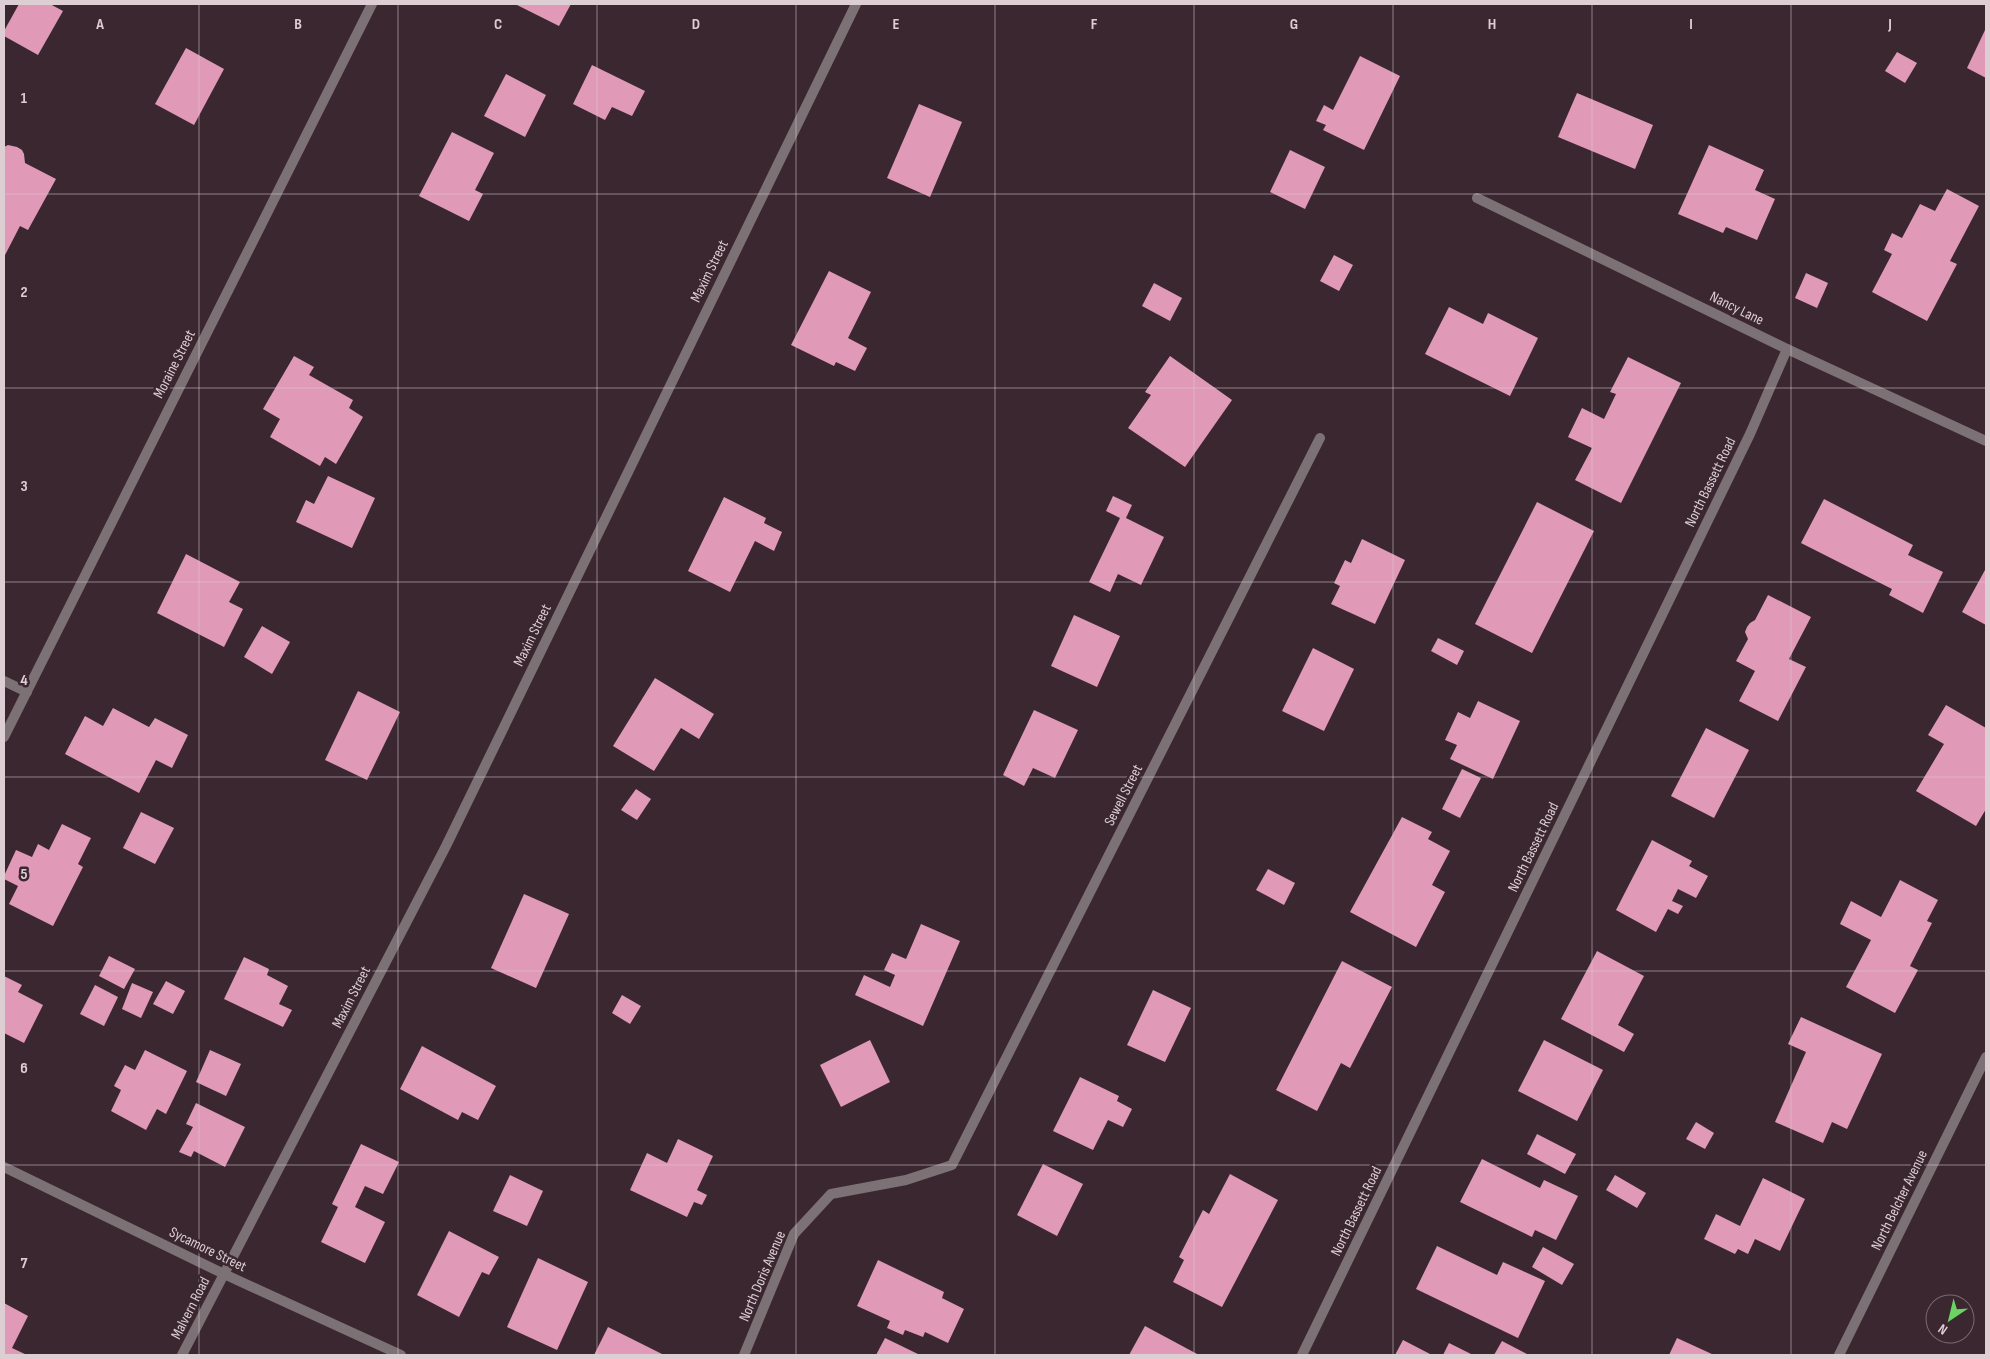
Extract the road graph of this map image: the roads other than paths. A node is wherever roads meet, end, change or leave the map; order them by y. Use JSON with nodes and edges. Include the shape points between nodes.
{"nodes":[{"id":1,"x":372,"y":4,"type":"edge"},
{"id":2,"x":856,"y":4,"type":"edge"},
{"id":3,"x":1477,"y":198,"type":"dead end"},
{"id":4,"x":1787,"y":350,"type":"junction"},
{"id":5,"x":1320,"y":438,"type":"dead end"},
{"id":6,"x":1986,"y":441,"type":"edge"},
{"id":7,"x":4,"y":681,"type":"edge"},
{"id":8,"x":27,"y":692,"type":"junction"},
{"id":9,"x":4,"y":737,"type":"edge"},
{"id":10,"x":1986,"y":1058,"type":"edge"},
{"id":11,"x":952,"y":1165,"type":"joint"},
{"id":12,"x":4,"y":1167,"type":"edge"},
{"id":13,"x":224,"y":1274,"type":"junction"},
{"id":14,"x":182,"y":1355,"type":"edge"},
{"id":15,"x":401,"y":1355,"type":"edge"},
{"id":16,"x":744,"y":1355,"type":"edge"},
{"id":17,"x":1302,"y":1355,"type":"edge"},
{"id":18,"x":1840,"y":1355,"type":"edge"}],
"edges":[{"from":1,"to":8,"type":"street","name":"Moraine Street"},
{"from":2,"to":13,"type":"street","name":"Maxim Street","via":[[446,846]]},
{"from":3,"to":4,"type":"street","name":"Nancy Lane"},
{"from":4,"to":6,"type":"street","name":"Nancy Lane"},
{"from":4,"to":17,"type":"street","name":"North Bassett Road","via":[[1750,434]]},
{"from":5,"to":11,"type":"street","name":"Sewell Street"},
{"from":7,"to":8,"type":"street"},
{"from":8,"to":9,"type":"street","name":"Moraine Street"},
{"from":10,"to":18,"type":"street","name":"North Belcher Avenue"},
{"from":11,"to":16,"type":"street","name":"North Doris Avenue","via":[[906,1180],[831,1194],[794,1234]]},
{"from":12,"to":13,"type":"street","name":"Sycamore Street"},
{"from":13,"to":14,"type":"street","name":"Malvern Road"},
{"from":13,"to":15,"type":"street","name":"Sycamore Street"}]}
